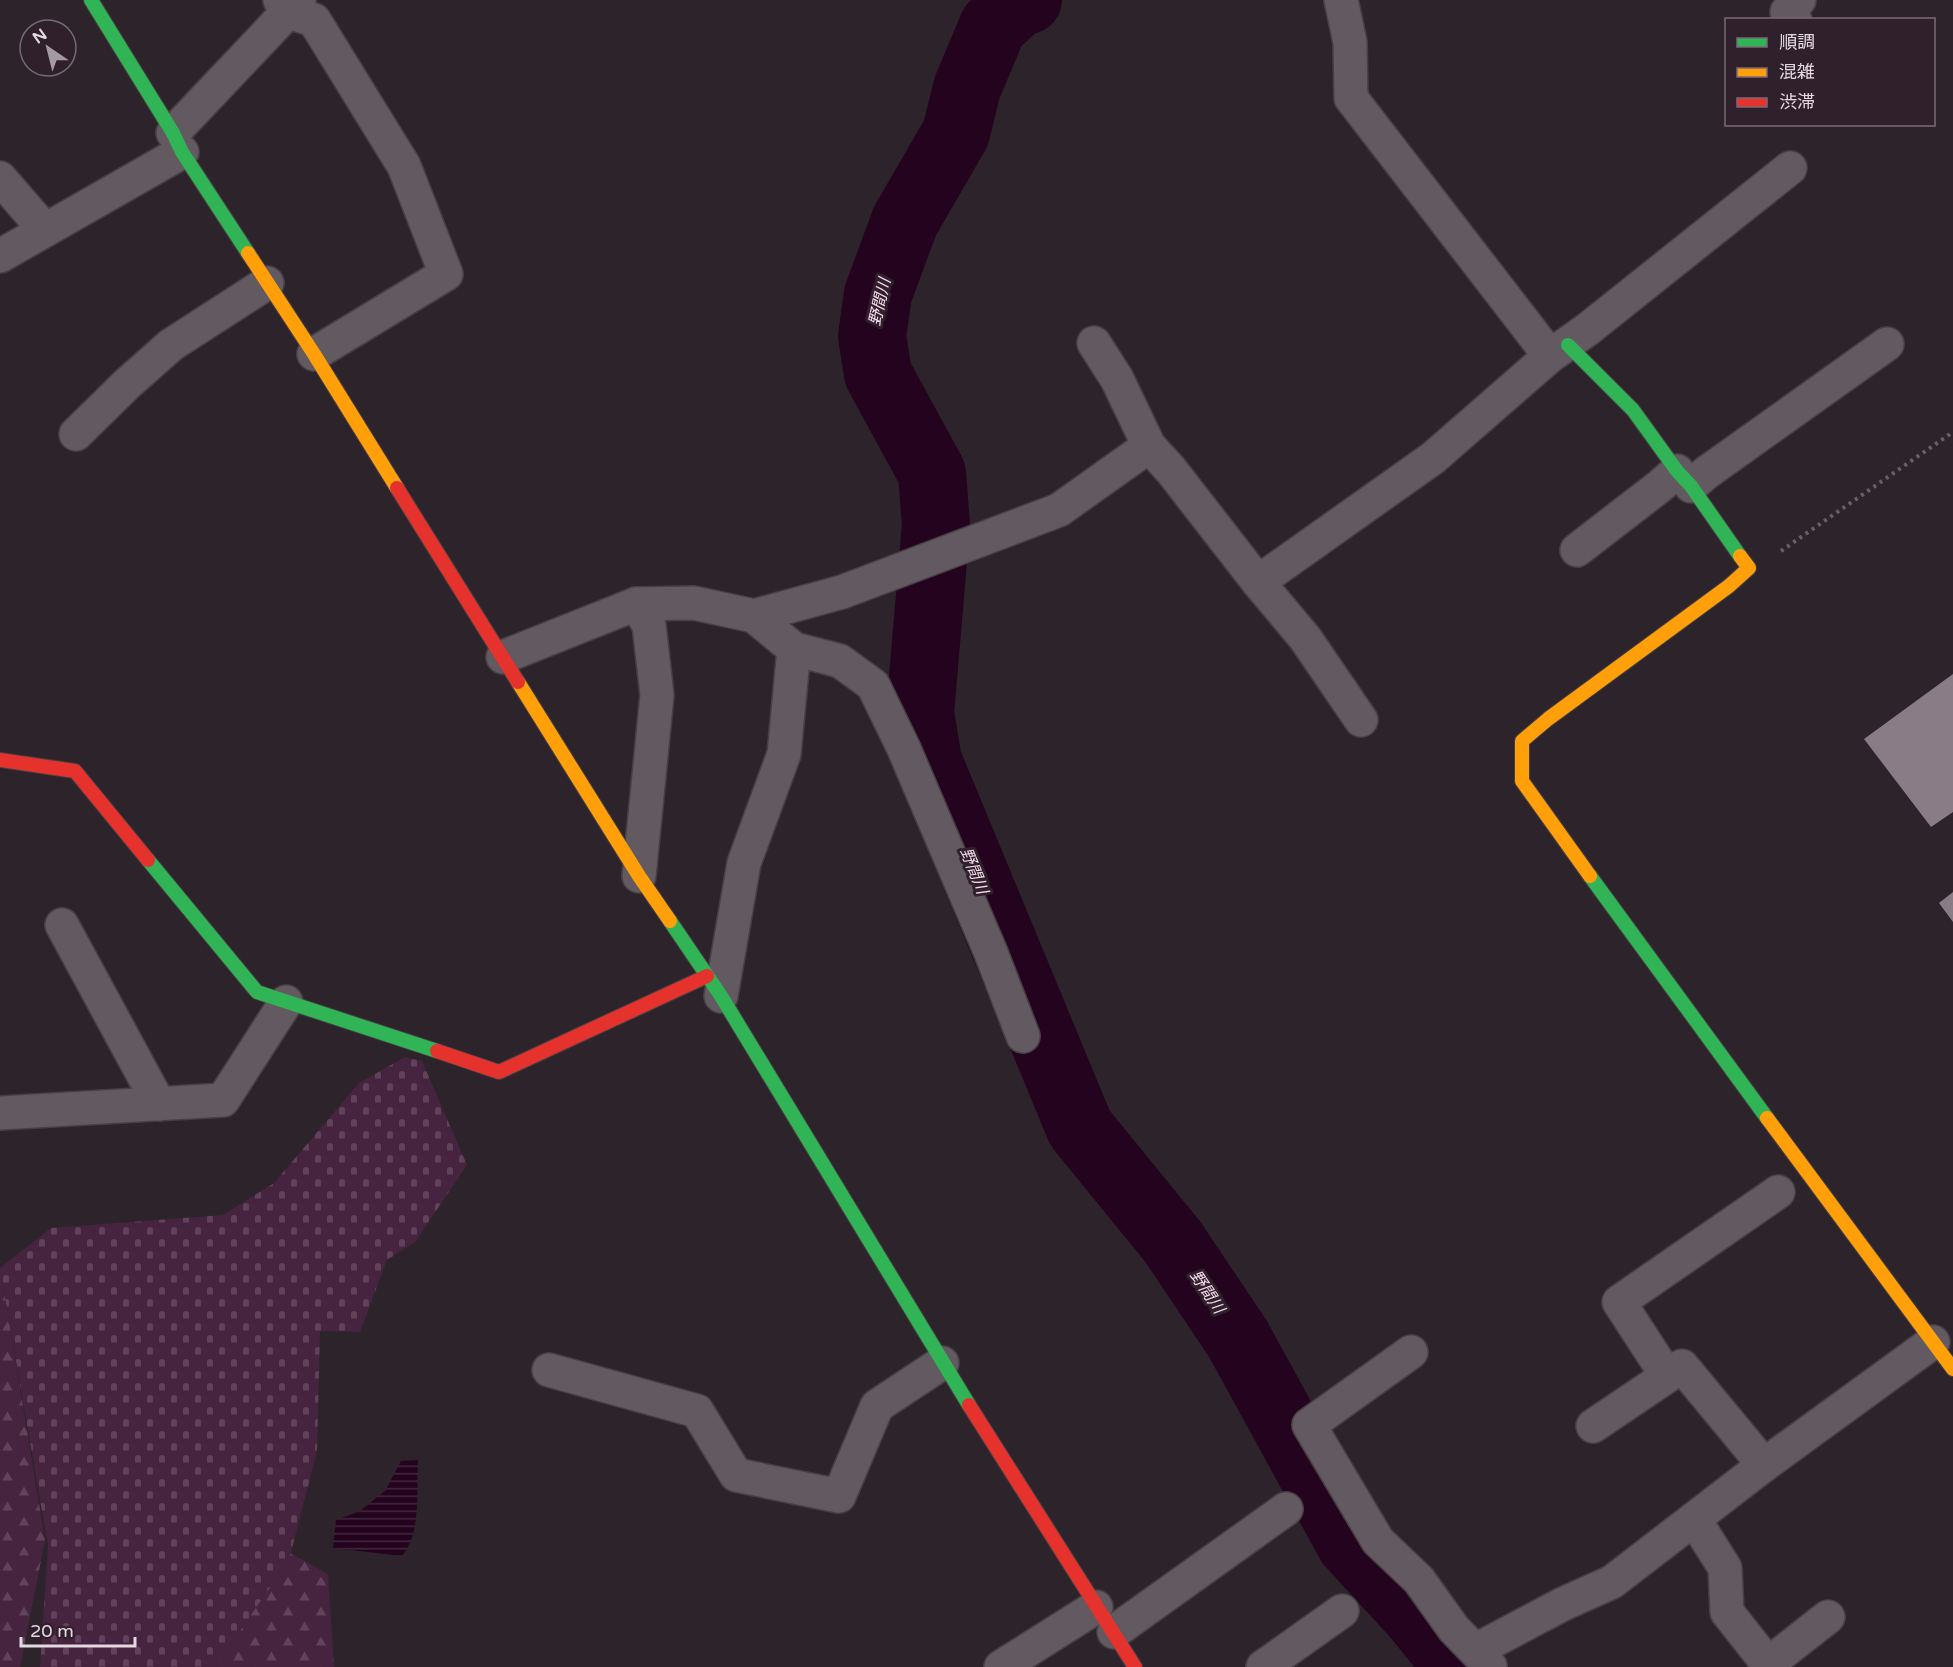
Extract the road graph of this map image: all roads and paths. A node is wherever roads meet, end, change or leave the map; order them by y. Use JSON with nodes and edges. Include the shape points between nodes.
{"nodes":[{"id":1,"x":91,"y":0,"type":"edge"},
{"id":2,"x":1341,"y":0,"type":"edge"},
{"id":3,"x":1800,"y":0,"type":"edge"},
{"id":4,"x":289,"y":4,"type":"edge"},
{"id":5,"x":1792,"y":18,"type":"edge"},
{"id":6,"x":177,"y":143,"type":"junction"},
{"id":7,"x":1790,"y":168,"type":"dead end"},
{"id":8,"x":0,"y":178,"type":"edge"},
{"id":9,"x":45,"y":230,"type":"junction"},
{"id":10,"x":0,"y":256,"type":"edge"},
{"id":11,"x":267,"y":283,"type":"junction"},
{"id":12,"x":1094,"y":343,"type":"dead end"},
{"id":13,"x":1887,"y":344,"type":"dead end"},
{"id":14,"x":1559,"y":350,"type":"junction"},
{"id":15,"x":314,"y":354,"type":"junction"},
{"id":16,"x":1953,"y":432,"type":"edge"},
{"id":17,"x":76,"y":434,"type":"dead end"},
{"id":18,"x":1149,"y":446,"type":"junction"},
{"id":19,"x":1684,"y":478,"type":"junction"},
{"id":20,"x":1577,"y":550,"type":"dead end"},
{"id":21,"x":1749,"y":568,"type":"junction"},
{"id":22,"x":1258,"y":582,"type":"junction"},
{"id":23,"x":636,"y":604,"type":"junction"},
{"id":24,"x":754,"y":616,"type":"junction"},
{"id":25,"x":794,"y":649,"type":"junction"},
{"id":26,"x":502,"y":657,"type":"junction"},
{"id":27,"x":1361,"y":720,"type":"dead end"},
{"id":28,"x":0,"y":760,"type":"edge"},
{"id":29,"x":639,"y":876,"type":"junction"},
{"id":30,"x":62,"y":925,"type":"dead end"},
{"id":31,"x":714,"y":986,"type":"junction"},
{"id":32,"x":286,"y":1002,"type":"junction"},
{"id":33,"x":1023,"y":1036,"type":"dead end"},
{"id":34,"x":159,"y":1104,"type":"junction"},
{"id":35,"x":0,"y":1113,"type":"edge"},
{"id":36,"x":1778,"y":1192,"type":"dead end"},
{"id":37,"x":1933,"y":1342,"type":"junction"},
{"id":38,"x":1411,"y":1352,"type":"dead end"},
{"id":39,"x":942,"y":1363,"type":"junction"},
{"id":40,"x":1953,"y":1369,"type":"edge"},
{"id":41,"x":549,"y":1370,"type":"dead end"},
{"id":42,"x":1667,"y":1376,"type":"junction"},
{"id":43,"x":1593,"y":1426,"type":"dead end"},
{"id":44,"x":1764,"y":1465,"type":"junction"},
{"id":45,"x":1286,"y":1509,"type":"dead end"},
{"id":46,"x":1694,"y":1519,"type":"junction"},
{"id":47,"x":1342,"y":1611,"type":"dead end"},
{"id":48,"x":1828,"y":1617,"type":"dead end"},
{"id":49,"x":1105,"y":1620,"type":"junction"},
{"id":50,"x":1483,"y":1659,"type":"edge"},
{"id":51,"x":1767,"y":1666,"type":"edge"},
{"id":52,"x":1001,"y":1667,"type":"edge"},
{"id":53,"x":1135,"y":1667,"type":"edge"},
{"id":54,"x":1263,"y":1667,"type":"edge"}],
"edges":[{"from":1,"to":6,"type":"street"},
{"from":2,"to":14,"type":"street","via":[[1350,42],[1351,98]]},
{"from":3,"to":5,"type":"street","via":[[1787,12]]},
{"from":4,"to":6,"type":"street"},
{"from":4,"to":15,"type":"street","via":[[314,20],[404,166],[446,274]]},
{"from":6,"to":9,"type":"street"},
{"from":6,"to":11,"type":"street"},
{"from":7,"to":14,"type":"street"},
{"from":8,"to":9,"type":"street"},
{"from":9,"to":10,"type":"street"},
{"from":11,"to":15,"type":"street"},
{"from":11,"to":17,"type":"street","via":[[171,345]]},
{"from":12,"to":18,"type":"street","via":[[1118,380]]},
{"from":13,"to":19,"type":"street","via":[[1706,473]]},
{"from":14,"to":19,"type":"street","via":[[1633,410]]},
{"from":14,"to":22,"type":"street","via":[[1433,458]]},
{"from":15,"to":26,"type":"street"},
{"from":16,"to":21,"type":"path","via":[[1761,565]]},
{"from":18,"to":22,"type":"street"},
{"from":18,"to":24,"type":"street","via":[[1059,510],[842,592]]},
{"from":19,"to":20,"type":"street","via":[[1660,486]]},
{"from":19,"to":21,"type":"street"},
{"from":21,"to":37,"type":"street","via":[[1522,741],[1522,781]]},
{"from":22,"to":27,"type":"street","via":[[1305,638]]},
{"from":23,"to":24,"type":"street","via":[[694,603]]},
{"from":23,"to":26,"type":"street"},
{"from":23,"to":29,"type":"street","via":[[649,625],[657,695]]},
{"from":24,"to":25,"type":"street"},
{"from":25,"to":31,"type":"street","via":[[784,754],[744,863]]},
{"from":25,"to":33,"type":"street","via":[[840,661],[873,685],[913,770]]},
{"from":26,"to":29,"type":"street"},
{"from":28,"to":32,"type":"street","via":[[75,771],[257,992]]},
{"from":29,"to":31,"type":"street"},
{"from":30,"to":34,"type":"street"},
{"from":31,"to":32,"type":"street","via":[[499,1072]]},
{"from":31,"to":39,"type":"street"},
{"from":32,"to":34,"type":"street","via":[[223,1100]]},
{"from":34,"to":35,"type":"street"},
{"from":36,"to":42,"type":"street","via":[[1619,1302]]},
{"from":37,"to":40,"type":"street"},
{"from":37,"to":44,"type":"street"},
{"from":38,"to":50,"type":"street","via":[[1309,1425],[1378,1541],[1419,1580],[1454,1629]]},
{"from":39,"to":41,"type":"street","via":[[877,1406],[839,1496],[736,1475],[697,1411]]},
{"from":39,"to":49,"type":"street"},
{"from":42,"to":43,"type":"street"},
{"from":42,"to":44,"type":"street","via":[[1682,1366]]},
{"from":44,"to":46,"type":"street"},
{"from":45,"to":49,"type":"street"},
{"from":46,"to":50,"type":"street","via":[[1612,1582],[1563,1604]]},
{"from":46,"to":51,"type":"street","via":[[1725,1568],[1726,1612]]},
{"from":47,"to":54,"type":"street"},
{"from":48,"to":51,"type":"street"},
{"from":49,"to":52,"type":"street"},
{"from":49,"to":53,"type":"street"}]}
